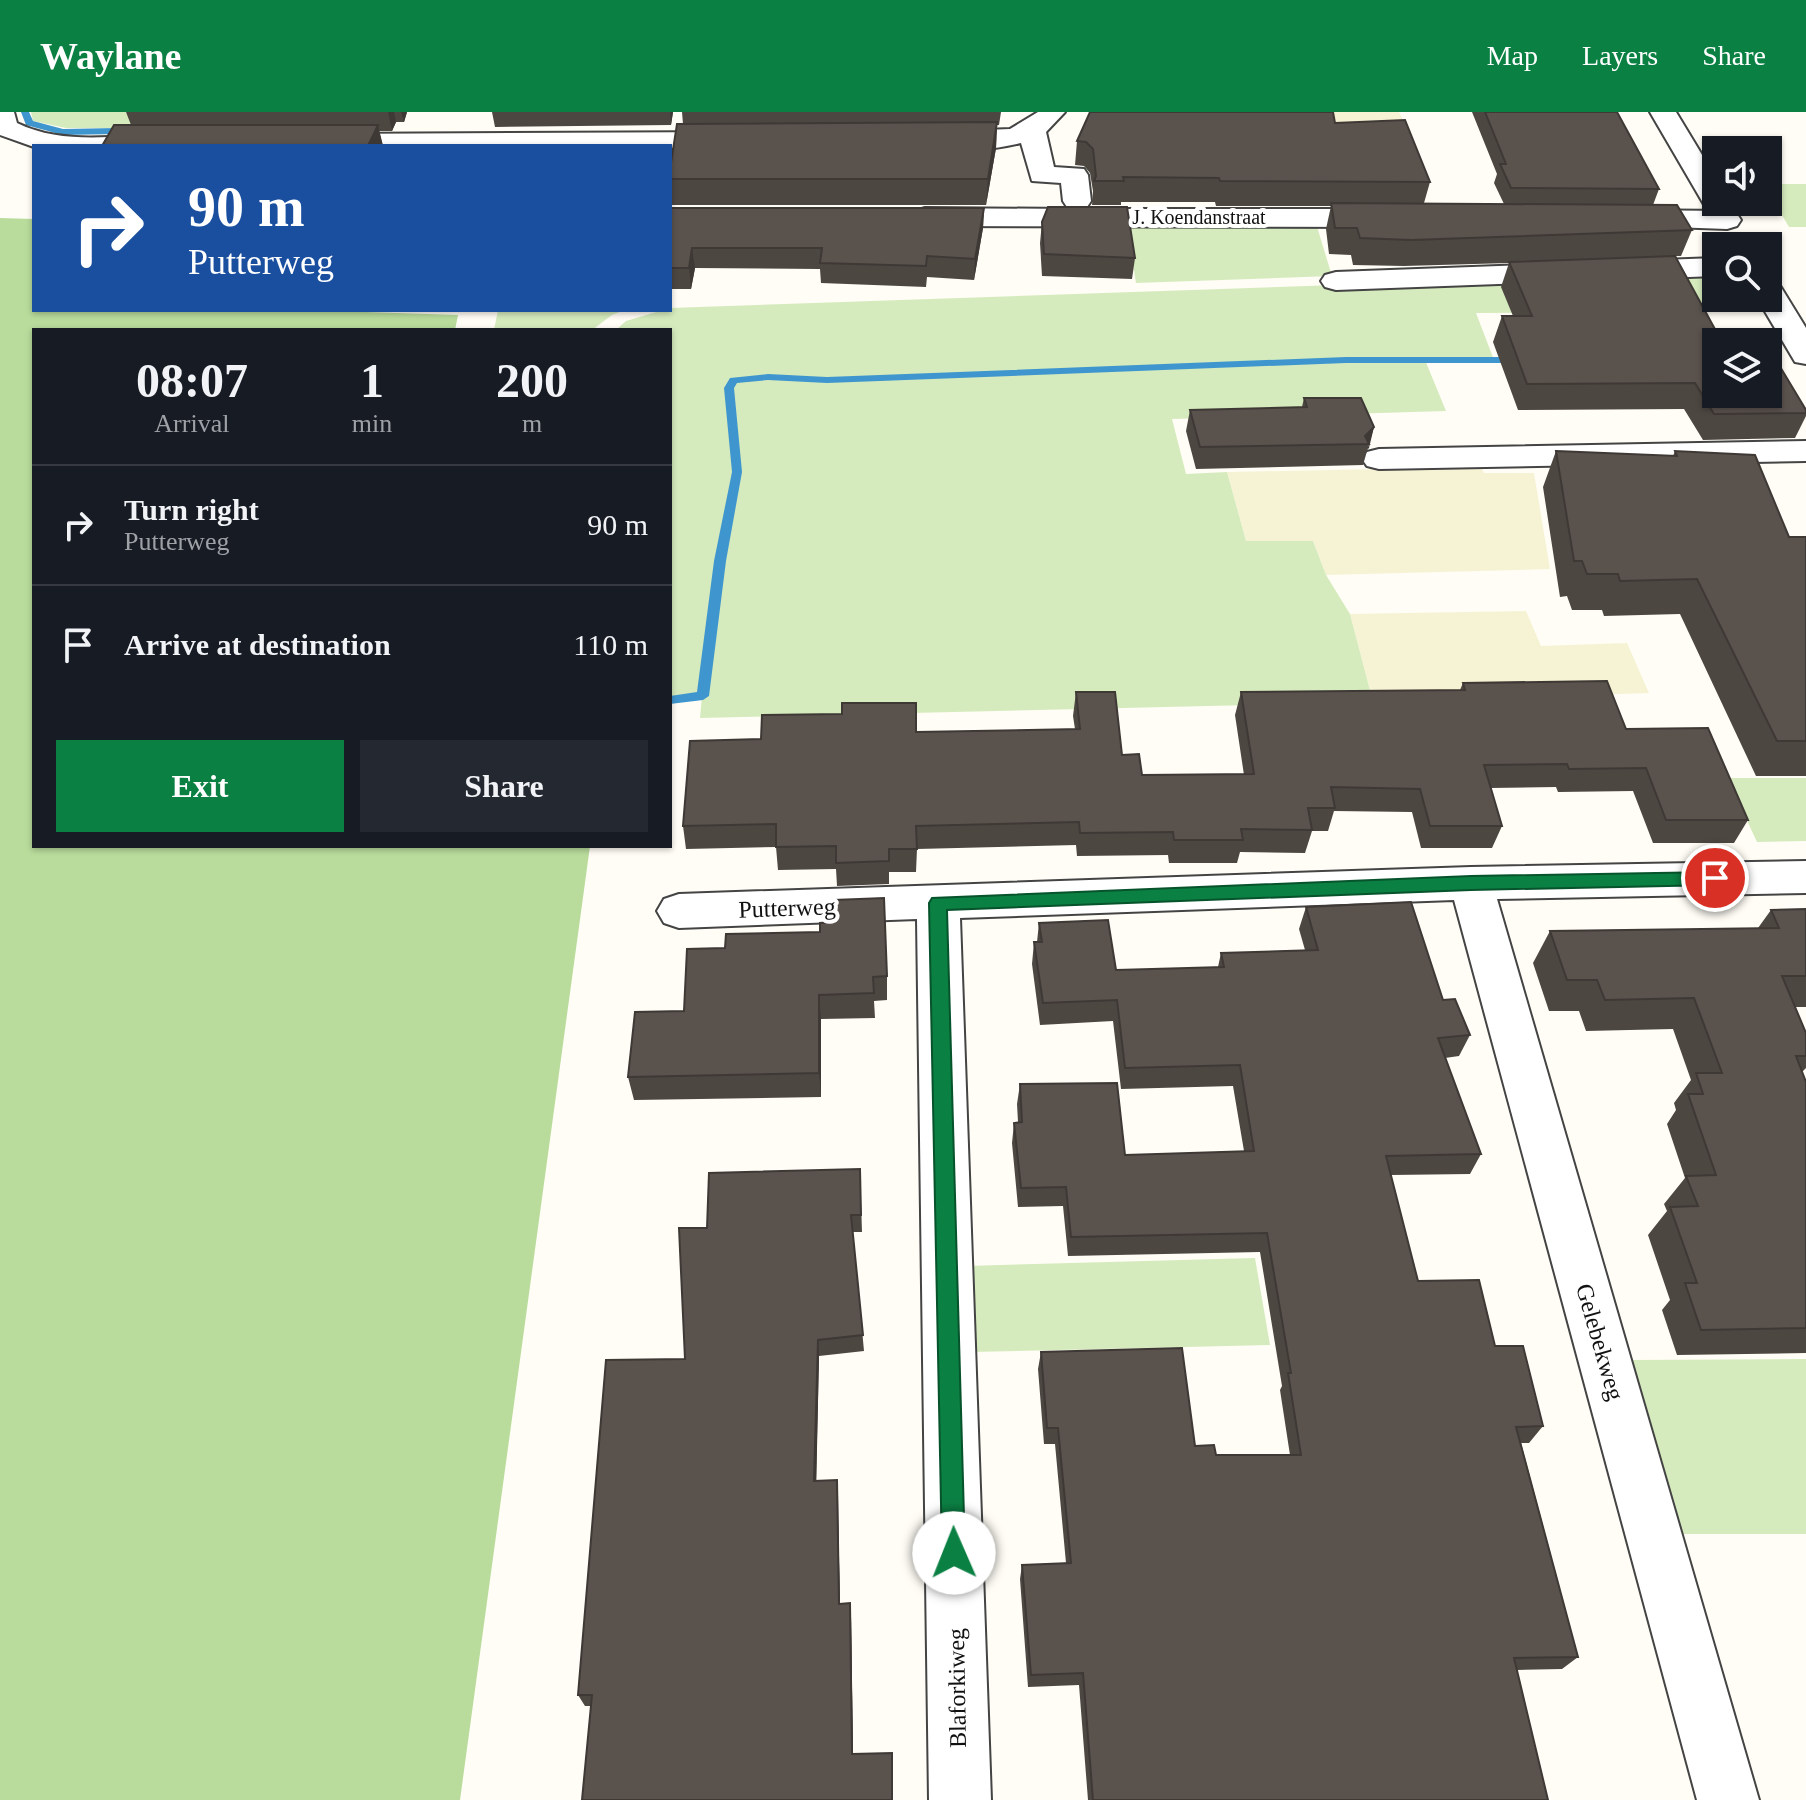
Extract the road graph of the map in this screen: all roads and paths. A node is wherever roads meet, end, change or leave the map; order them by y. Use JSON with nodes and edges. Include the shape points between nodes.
{"nodes":[{"id":1,"x":1,"y":112,"type":"edge"},
{"id":2,"x":1663,"y":112,"type":"edge"},
{"id":3,"x":1042,"y":121,"type":"edge"},
{"id":4,"x":765,"y":140,"type":"edge"},
{"id":5,"x":908,"y":140,"type":"edge"},
{"id":6,"x":195,"y":142,"type":"edge"},
{"id":7,"x":306,"y":142,"type":"edge"},
{"id":8,"x":1702,"y":178,"type":"edge"},
{"id":9,"x":1077,"y":201,"type":"dead end"},
{"id":10,"x":1702,"y":210,"type":"edge"},
{"id":11,"x":903,"y":217,"type":"edge"},
{"id":12,"x":1423,"y":218,"type":"edge"},
{"id":13,"x":1599,"y":219,"type":"edge"},
{"id":14,"x":1702,"y":268,"type":"edge"},
{"id":15,"x":1336,"y":281,"type":"dead end"},
{"id":16,"x":1781,"y":312,"type":"edge"},
{"id":17,"x":1806,"y":355,"type":"edge"},
{"id":18,"x":1806,"y":451,"type":"edge"},
{"id":19,"x":1379,"y":459,"type":"dead end"},
{"id":20,"x":1806,"y":877,"type":"edge"},
{"id":21,"x":1471,"y":883,"type":"junction"},
{"id":22,"x":938,"y":903,"type":"junction"},
{"id":23,"x":679,"y":911,"type":"dead end"},
{"id":24,"x":960,"y":1800,"type":"edge"},
{"id":25,"x":1728,"y":1800,"type":"edge"}],
"edges":[{"from":1,"to":6,"type":"street","via":[[4,127],[24,138]]},
{"from":2,"to":8,"type":"street"},
{"from":3,"to":5,"type":"street","via":[[997,138]]},
{"from":3,"to":9,"type":"street","via":[[1042,175],[1074,175]]},
{"from":4,"to":7,"type":"street"},
{"from":10,"to":13,"type":"street"},
{"from":11,"to":12,"type":"street","name":"J. Koendanstraat"},
{"from":14,"to":15,"type":"street"},
{"from":16,"to":17,"type":"street"},
{"from":18,"to":19,"type":"street"},
{"from":20,"to":21,"type":"street","name":"Putterweg"},
{"from":21,"to":22,"type":"street","name":"Putterweg"},
{"from":21,"to":25,"type":"street","name":"Gelebekweg"},
{"from":22,"to":23,"type":"street","name":"Putterweg"},
{"from":22,"to":24,"type":"street","name":"Blaforkiweg"}]}
